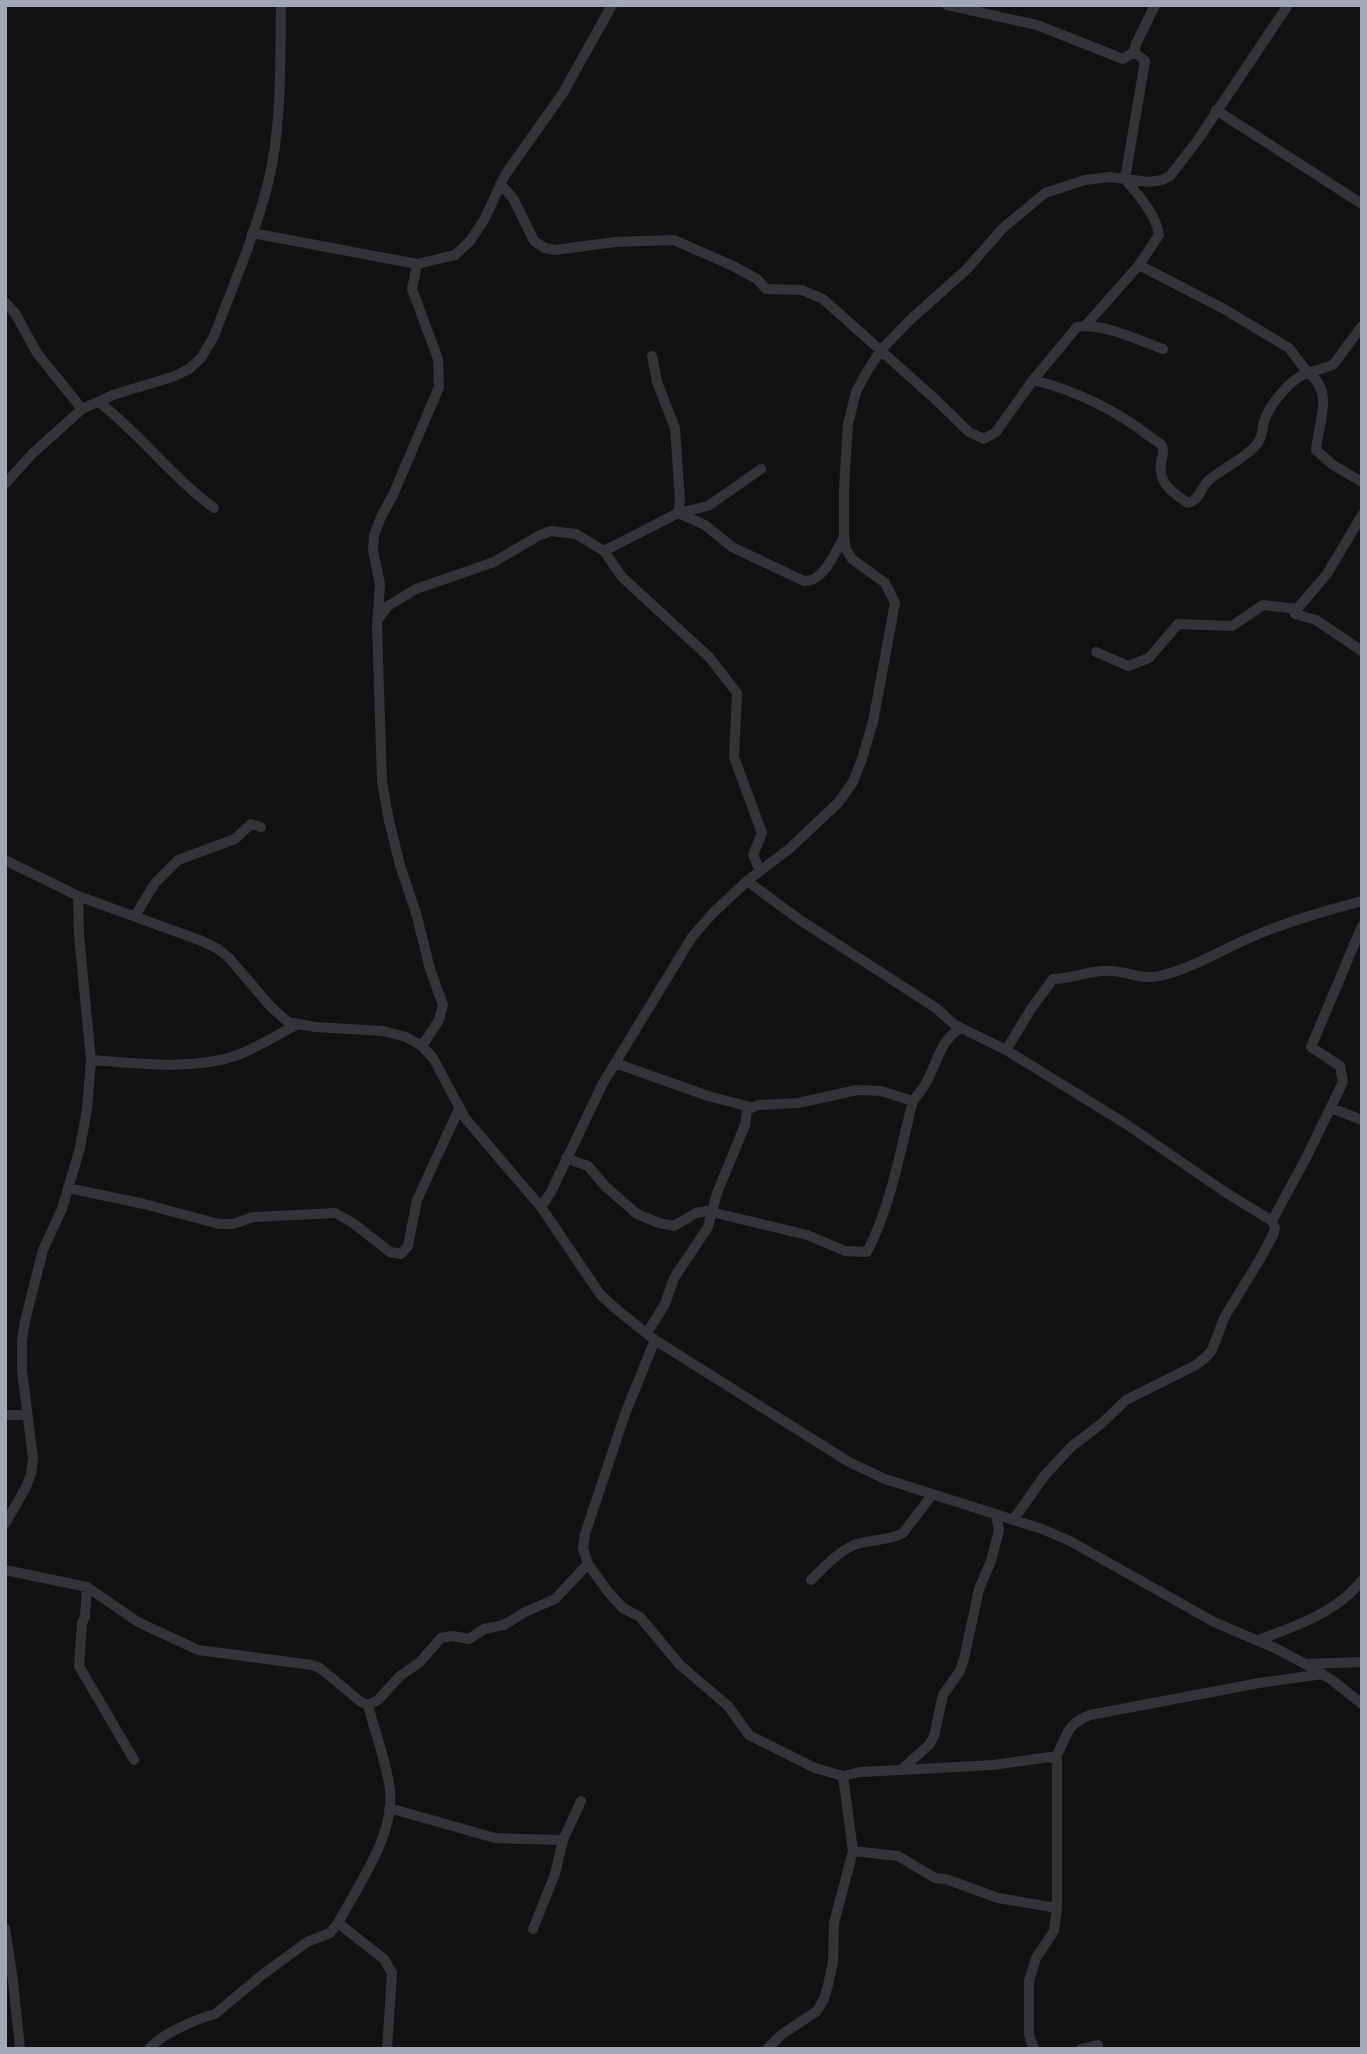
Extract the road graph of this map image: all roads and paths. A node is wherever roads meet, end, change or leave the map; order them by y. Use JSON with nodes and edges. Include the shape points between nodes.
{"nodes":[{"id":1,"x":281,"y":5,"type":"edge"},
{"id":2,"x":612,"y":5,"type":"edge"},
{"id":3,"x":947,"y":5,"type":"edge"},
{"id":4,"x":1288,"y":5,"type":"edge"},
{"id":5,"x":1153,"y":6,"type":"edge"},
{"id":6,"x":1134,"y":52,"type":"junction"},
{"id":7,"x":1216,"y":110,"type":"junction"},
{"id":8,"x":1125,"y":179,"type":"junction"},
{"id":9,"x":500,"y":184,"type":"junction"},
{"id":10,"x":1362,"y":204,"type":"edge"},
{"id":11,"x":251,"y":233,"type":"junction"},
{"id":12,"x":417,"y":264,"type":"junction"},
{"id":13,"x":1139,"y":265,"type":"junction"},
{"id":14,"x":5,"y":302,"type":"edge"},
{"id":15,"x":1086,"y":325,"type":"junction"},
{"id":16,"x":1362,"y":326,"type":"edge"},
{"id":17,"x":1163,"y":349,"type":"dead end"},
{"id":18,"x":881,"y":350,"type":"junction"},
{"id":19,"x":652,"y":356,"type":"dead end"},
{"id":20,"x":1308,"y":373,"type":"junction"},
{"id":21,"x":1033,"y":380,"type":"junction"},
{"id":22,"x":99,"y":402,"type":"junction"},
{"id":23,"x":82,"y":410,"type":"junction"},
{"id":24,"x":761,"y":469,"type":"dead end"},
{"id":25,"x":1362,"y":482,"type":"edge"},
{"id":26,"x":5,"y":484,"type":"edge"},
{"id":27,"x":214,"y":508,"type":"dead end"},
{"id":28,"x":678,"y":513,"type":"junction"},
{"id":29,"x":1362,"y":515,"type":"edge"},
{"id":30,"x":844,"y":537,"type":"junction"},
{"id":31,"x":604,"y":551,"type":"junction"},
{"id":32,"x":1297,"y":609,"type":"junction"},
{"id":33,"x":377,"y":625,"type":"junction"},
{"id":34,"x":1362,"y":651,"type":"edge"},
{"id":35,"x":1096,"y":652,"type":"dead end"},
{"id":36,"x":261,"y":827,"type":"dead end"},
{"id":37,"x":5,"y":860,"type":"edge"},
{"id":38,"x":760,"y":871,"type":"junction"},
{"id":39,"x":747,"y":881,"type":"junction"},
{"id":40,"x":78,"y":895,"type":"junction"},
{"id":41,"x":1362,"y":901,"type":"edge"},
{"id":42,"x":135,"y":916,"type":"junction"},
{"id":43,"x":1362,"y":926,"type":"edge"},
{"id":44,"x":296,"y":1025,"type":"junction"},
{"id":45,"x":961,"y":1028,"type":"junction"},
{"id":46,"x":422,"y":1046,"type":"junction"},
{"id":47,"x":1006,"y":1050,"type":"junction"},
{"id":48,"x":91,"y":1060,"type":"junction"},
{"id":49,"x":615,"y":1063,"type":"junction"},
{"id":50,"x":913,"y":1101,"type":"junction"},
{"id":51,"x":750,"y":1107,"type":"junction"},
{"id":52,"x":1331,"y":1108,"type":"junction"},
{"id":53,"x":459,"y":1109,"type":"junction"},
{"id":54,"x":1362,"y":1120,"type":"edge"},
{"id":55,"x":566,"y":1158,"type":"junction"},
{"id":56,"x":68,"y":1188,"type":"junction"},
{"id":57,"x":541,"y":1207,"type":"junction"},
{"id":58,"x":712,"y":1214,"type":"junction"},
{"id":59,"x":1272,"y":1221,"type":"junction"},
{"id":60,"x":651,"y":1336,"type":"junction"},
{"id":61,"x":5,"y":1415,"type":"edge"},
{"id":62,"x":26,"y":1415,"type":"junction"},
{"id":63,"x":932,"y":1495,"type":"junction"},
{"id":64,"x":996,"y":1515,"type":"junction"},
{"id":65,"x":1013,"y":1520,"type":"junction"},
{"id":66,"x":5,"y":1524,"type":"edge"},
{"id":67,"x":588,"y":1564,"type":"junction"},
{"id":68,"x":5,"y":1570,"type":"edge"},
{"id":69,"x":811,"y":1580,"type":"dead end"},
{"id":70,"x":1362,"y":1580,"type":"edge"},
{"id":71,"x":88,"y":1587,"type":"junction"},
{"id":72,"x":1258,"y":1640,"type":"junction"},
{"id":73,"x":1362,"y":1662,"type":"edge"},
{"id":74,"x":1305,"y":1664,"type":"junction"},
{"id":75,"x":1322,"y":1674,"type":"junction"},
{"id":76,"x":1362,"y":1704,"type":"edge"},
{"id":77,"x":369,"y":1705,"type":"junction"},
{"id":78,"x":1055,"y":1758,"type":"junction"},
{"id":79,"x":134,"y":1760,"type":"dead end"},
{"id":80,"x":901,"y":1770,"type":"junction"},
{"id":81,"x":843,"y":1776,"type":"junction"},
{"id":82,"x":581,"y":1801,"type":"dead end"},
{"id":83,"x":389,"y":1808,"type":"junction"},
{"id":84,"x":563,"y":1840,"type":"junction"},
{"id":85,"x":853,"y":1852,"type":"junction"},
{"id":86,"x":1057,"y":1908,"type":"junction"},
{"id":87,"x":338,"y":1923,"type":"junction"},
{"id":88,"x":5,"y":1928,"type":"edge"},
{"id":89,"x":533,"y":1929,"type":"dead end"},
{"id":90,"x":1098,"y":2045,"type":"dead end"},
{"id":91,"x":20,"y":2049,"type":"edge"},
{"id":92,"x":149,"y":2049,"type":"edge"},
{"id":93,"x":387,"y":2049,"type":"edge"},
{"id":94,"x":767,"y":2049,"type":"edge"},
{"id":95,"x":1034,"y":2049,"type":"edge"},
{"id":96,"x":1081,"y":2049,"type":"edge"}],
"edges":[{"from":1,"to":11,"type":"street","via":[[274,155]]},
{"from":2,"to":9,"type":"street","via":[[563,93]]},
{"from":3,"to":6,"type":"street","via":[[1037,25],[1120,59]]},
{"from":4,"to":7,"type":"street"},
{"from":5,"to":6,"type":"street"},
{"from":6,"to":8,"type":"street","via":[[1145,61]]},
{"from":7,"to":8,"type":"street","via":[[1170,176],[1149,182]]},
{"from":7,"to":10,"type":"street"},
{"from":8,"to":13,"type":"street","via":[[1158,227],[1159,235]]},
{"from":8,"to":18,"type":"street","via":[[1085,180],[1045,193],[1003,228],[966,270]]},
{"from":9,"to":12,"type":"street","via":[[470,241],[455,255]]},
{"from":9,"to":18,"type":"street","via":[[513,198],[538,245],[555,250],[615,242],[681,242],[757,279],[765,289],[812,293]]},
{"from":11,"to":12,"type":"street"},
{"from":11,"to":22,"type":"street","via":[[214,336],[201,358],[176,376]]},
{"from":12,"to":33,"type":"street","via":[[412,289],[438,359],[439,387],[374,535],[381,595]]},
{"from":13,"to":15,"type":"street"},
{"from":13,"to":20,"type":"street","via":[[1289,348]]},
{"from":14,"to":23,"type":"street","via":[[37,353]]},
{"from":15,"to":17,"type":"street"},
{"from":15,"to":21,"type":"street","via":[[1077,327]]},
{"from":16,"to":20,"type":"street","via":[[1333,365]]},
{"from":18,"to":21,"type":"street","via":[[969,432],[984,439],[996,432]]},
{"from":18,"to":30,"type":"street","via":[[856,392],[848,424]]},
{"from":19,"to":28,"type":"street","via":[[675,428]]},
{"from":20,"to":21,"type":"street","via":[[1299,375],[1274,405],[1256,446],[1209,480],[1194,502],[1188,503],[1162,481],[1164,452],[1160,444],[1105,408],[1056,385]]},
{"from":20,"to":25,"type":"street","via":[[1317,378],[1324,392],[1316,450]]},
{"from":22,"to":23,"type":"street"},
{"from":22,"to":27,"type":"street"},
{"from":23,"to":26,"type":"street"},
{"from":24,"to":28,"type":"street","via":[[708,506]]},
{"from":28,"to":30,"type":"street","via":[[705,525],[732,547],[804,581],[824,571]]},
{"from":28,"to":31,"type":"street"},
{"from":29,"to":32,"type":"street","via":[[1327,574]]},
{"from":30,"to":38,"type":"street","via":[[852,559],[885,583],[895,603],[873,722],[863,759],[838,803]]},
{"from":31,"to":33,"type":"street","via":[[576,534],[551,531],[494,562],[416,589],[384,610]]},
{"from":31,"to":38,"type":"street","via":[[622,577],[709,656],[737,693],[734,757],[762,833],[753,856]]},
{"from":32,"to":34,"type":"street","via":[[1297,616],[1315,620]]},
{"from":32,"to":35,"type":"street","via":[[1262,605],[1232,626],[1178,624],[1149,658],[1128,666]]},
{"from":33,"to":46,"type":"street","via":[[382,782],[389,821],[443,1005]]},
{"from":36,"to":42,"type":"street","via":[[251,824],[235,839],[178,860]]},
{"from":37,"to":40,"type":"street"},
{"from":38,"to":39,"type":"street"},
{"from":39,"to":45,"type":"street"},
{"from":39,"to":49,"type":"street","via":[[692,937]]},
{"from":40,"to":42,"type":"street"},
{"from":40,"to":48,"type":"street"},
{"from":41,"to":47,"type":"street","via":[[1304,917],[1167,974],[1144,978],[1097,971],[1053,979]]},
{"from":42,"to":44,"type":"street","via":[[218,949],[280,1016]]},
{"from":43,"to":52,"type":"street","via":[[1311,1047],[1333,1060],[1342,1072],[1343,1082]]},
{"from":44,"to":46,"type":"street","via":[[383,1031]]},
{"from":44,"to":48,"type":"street","via":[[237,1055],[206,1062]]},
{"from":45,"to":47,"type":"street"},
{"from":45,"to":50,"type":"street","via":[[944,1042]]},
{"from":46,"to":53,"type":"street"},
{"from":47,"to":59,"type":"street"},
{"from":48,"to":56,"type":"street","via":[[80,1148]]},
{"from":49,"to":51,"type":"street"},
{"from":49,"to":55,"type":"street"},
{"from":50,"to":51,"type":"street","via":[[881,1091],[857,1090],[798,1103]]},
{"from":50,"to":58,"type":"street","via":[[892,1185],[867,1252],[845,1251],[807,1235]]},
{"from":51,"to":58,"type":"street"},
{"from":52,"to":54,"type":"street"},
{"from":52,"to":59,"type":"street"},
{"from":53,"to":56,"type":"street","via":[[417,1200],[408,1245],[401,1255],[335,1213],[253,1217],[219,1224]]},
{"from":53,"to":57,"type":"street"},
{"from":55,"to":57,"type":"street"},
{"from":55,"to":58,"type":"street","via":[[588,1166],[637,1214],[659,1223],[674,1226],[696,1213]]},
{"from":56,"to":62,"type":"street","via":[[43,1250],[25,1321],[21,1361]]},
{"from":57,"to":60,"type":"street","via":[[600,1294]]},
{"from":58,"to":60,"type":"street","via":[[674,1278]]},
{"from":59,"to":65,"type":"street","via":[[1273,1234],[1206,1357],[1126,1400],[1071,1447]]},
{"from":60,"to":63,"type":"street","via":[[849,1462]]},
{"from":60,"to":67,"type":"street","via":[[585,1534]]},
{"from":61,"to":62,"type":"street"},
{"from":62,"to":66,"type":"street","via":[[31,1474]]},
{"from":63,"to":64,"type":"street"},
{"from":63,"to":69,"type":"street","via":[[903,1533],[852,1546]]},
{"from":64,"to":65,"type":"street"},
{"from":64,"to":80,"type":"street","via":[[999,1530],[979,1589],[960,1671],[943,1695],[929,1745]]},
{"from":65,"to":72,"type":"street","via":[[1070,1541],[1186,1607]]},
{"from":67,"to":77,"type":"street","via":[[555,1599],[504,1625],[484,1629],[469,1639],[441,1638]]},
{"from":67,"to":81,"type":"street","via":[[615,1600],[640,1617],[680,1665],[728,1706],[749,1735],[815,1768]]},
{"from":68,"to":71,"type":"street"},
{"from":70,"to":72,"type":"street","via":[[1317,1615]]},
{"from":71,"to":77,"type":"street","via":[[138,1622],[198,1650],[305,1663],[320,1668]]},
{"from":71,"to":79,"type":"street","via":[[79,1666]]},
{"from":72,"to":74,"type":"street"},
{"from":73,"to":74,"type":"street"},
{"from":74,"to":75,"type":"street"},
{"from":75,"to":76,"type":"street"},
{"from":75,"to":78,"type":"street","via":[[1090,1714],[1070,1726]]},
{"from":77,"to":83,"type":"street","via":[[390,1790]]},
{"from":78,"to":80,"type":"street"},
{"from":78,"to":86,"type":"street"},
{"from":80,"to":81,"type":"street"},
{"from":81,"to":85,"type":"street"},
{"from":82,"to":84,"type":"street"},
{"from":83,"to":84,"type":"street","via":[[495,1838]]},
{"from":83,"to":87,"type":"street","via":[[379,1847]]},
{"from":84,"to":89,"type":"street"},
{"from":85,"to":86,"type":"street","via":[[898,1856],[935,1878],[998,1898]]},
{"from":85,"to":94,"type":"street","via":[[834,1923],[834,1962],[824,1999],[817,2011]]},
{"from":86,"to":95,"type":"street","via":[[1054,1931],[1036,1958],[1029,1981],[1029,2035]]},
{"from":87,"to":92,"type":"street","via":[[215,2014],[157,2040]]},
{"from":87,"to":93,"type":"street","via":[[384,1959],[392,1973]]},
{"from":88,"to":91,"type":"street"},
{"from":90,"to":96,"type":"street"}]}
